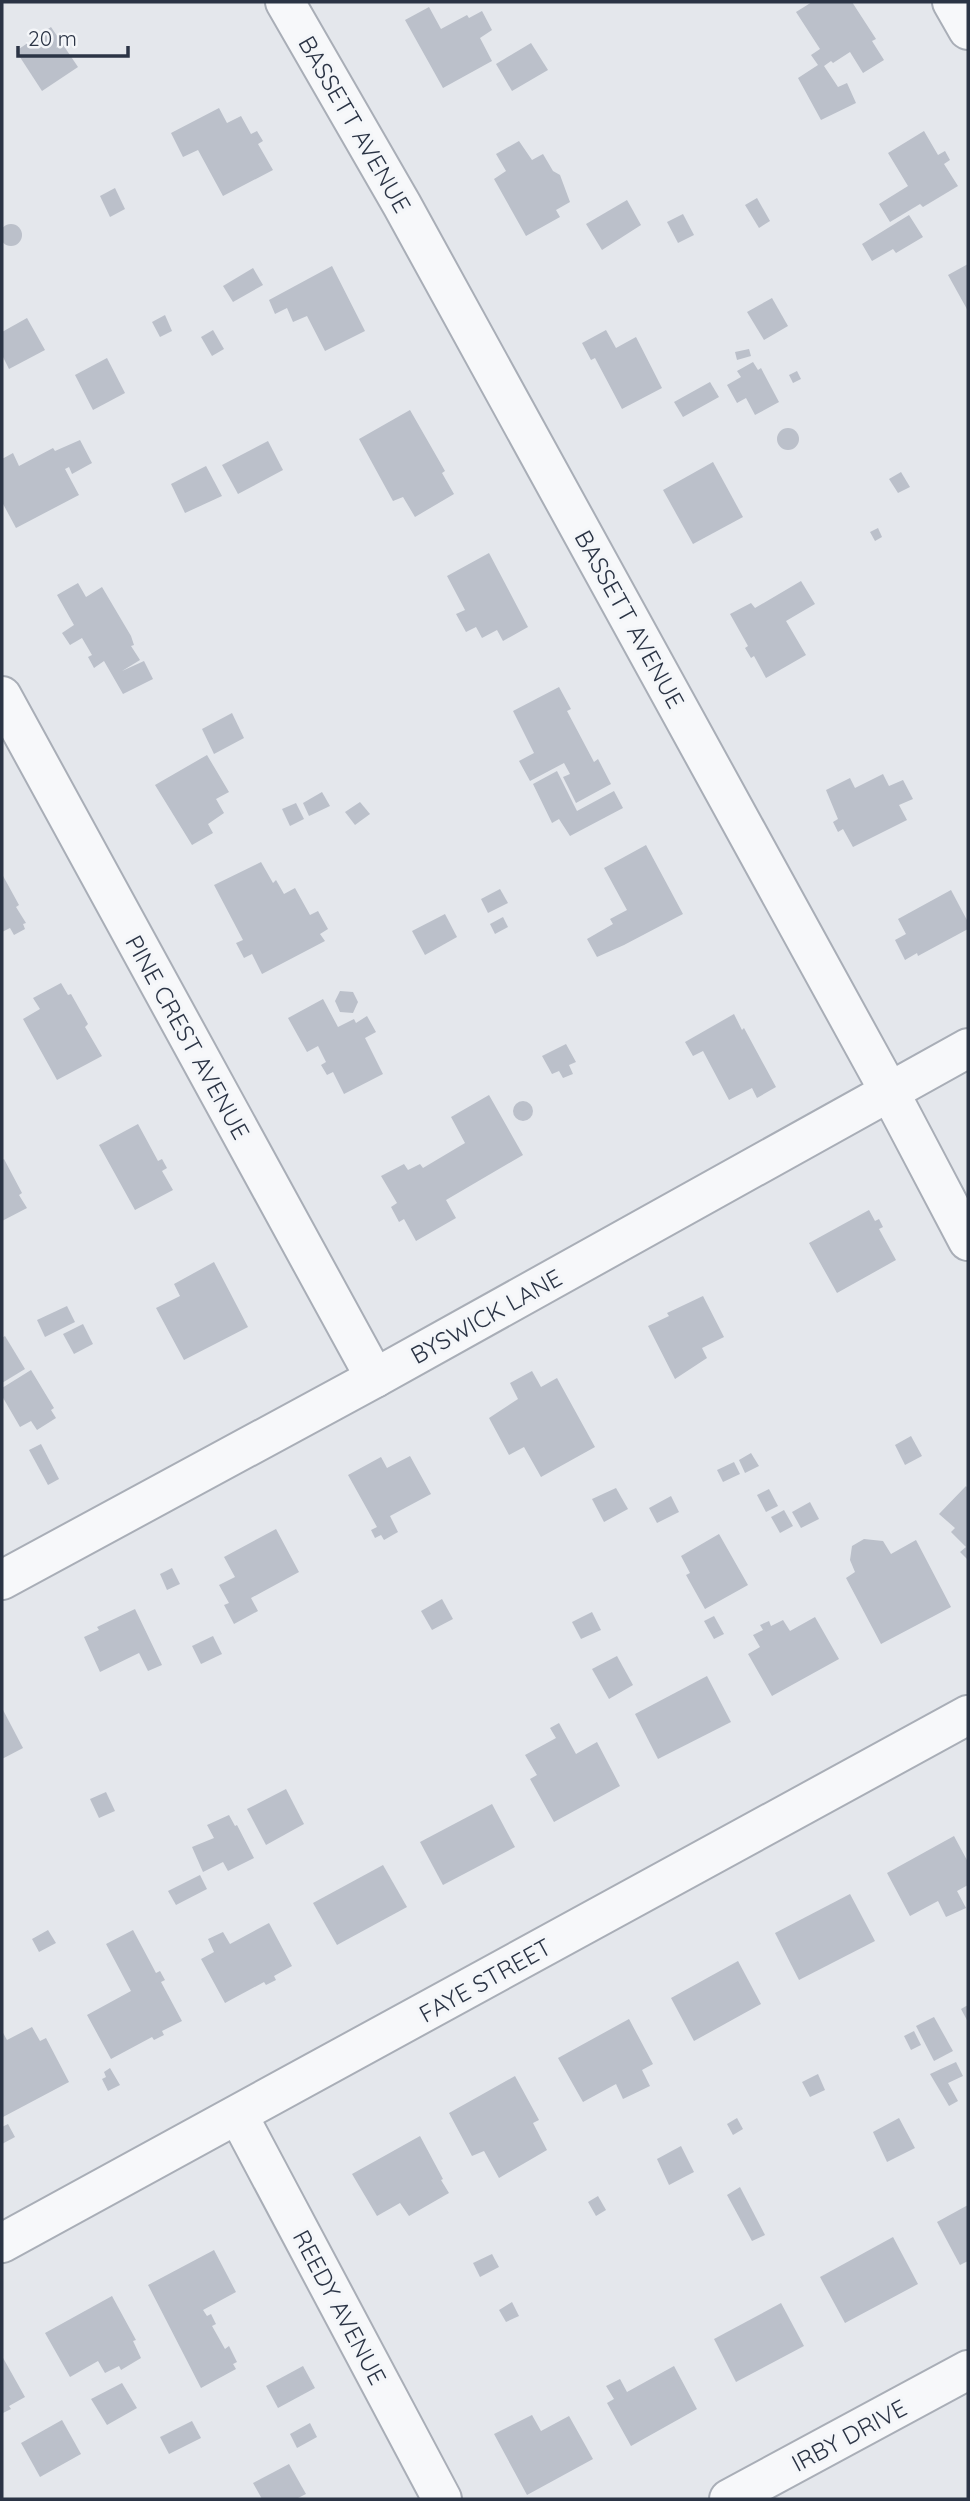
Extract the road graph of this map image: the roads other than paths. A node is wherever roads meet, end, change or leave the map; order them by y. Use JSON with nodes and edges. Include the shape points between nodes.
{"nodes":[{"id":1,"x":285,"y":2,"type":"edge"},
{"id":2,"x":952,"y":2,"type":"edge"},
{"id":3,"x":968,"y":30,"type":"edge"},
{"id":4,"x":2,"y":696,"type":"edge"},
{"id":5,"x":968,"y":1048,"type":"edge"},
{"id":6,"x":889,"y":1091,"type":"junction"},
{"id":7,"x":968,"y":1241,"type":"edge"},
{"id":8,"x":374,"y":1378,"type":"junction"},
{"id":9,"x":2,"y":1580,"type":"edge"},
{"id":10,"x":968,"y":1716,"type":"edge"},
{"id":11,"x":238,"y":2115,"type":"junction"},
{"id":12,"x":2,"y":2243,"type":"edge"},
{"id":13,"x":968,"y":2370,"type":"edge"},
{"id":14,"x":442,"y":2499,"type":"edge"},
{"id":15,"x":729,"y":2499,"type":"edge"}],
"edges":[{"from":1,"to":6,"type":"street","name":"BASSETT AVENUE","via":[[402,205]]},
{"from":2,"to":3,"type":"street"},
{"from":4,"to":8,"type":"street","name":"PINE CREST AVENUE"},
{"from":5,"to":6,"type":"street","name":"BYSWICK LANE"},
{"from":6,"to":7,"type":"street","name":"BASSETT AVENUE"},
{"from":6,"to":8,"type":"street","name":"BYSWICK LANE"},
{"from":8,"to":9,"type":"street","name":"BYSWICK LANE"},
{"from":10,"to":11,"type":"street","name":"FAYE STREET"},
{"from":11,"to":12,"type":"street","name":"FAYE STREET"},
{"from":11,"to":14,"type":"street","name":"REEDY AVENUE"},
{"from":13,"to":15,"type":"street","name":"IRBY DRIVE"}]}
